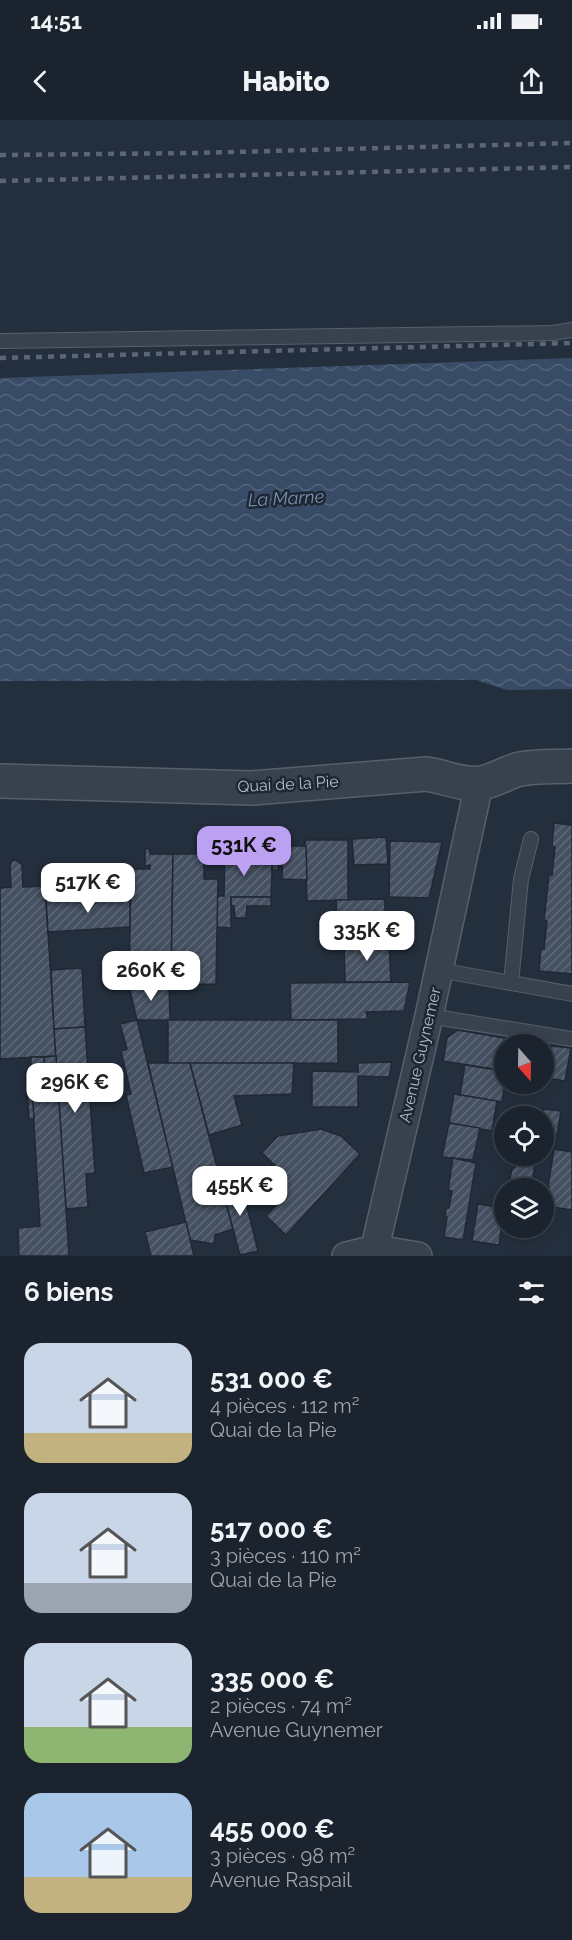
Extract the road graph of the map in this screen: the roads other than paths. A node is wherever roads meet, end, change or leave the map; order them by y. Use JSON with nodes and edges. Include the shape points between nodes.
{"nodes":[{"id":1,"x":572,"y":330,"type":"edge"},
{"id":2,"x":0,"y":341,"type":"edge"},
{"id":3,"x":572,"y":766,"type":"edge"},
{"id":4,"x":0,"y":781,"type":"edge"},
{"id":5,"x":479,"y":783,"type":"junction"},
{"id":6,"x":531,"y":839,"type":"dead end"},
{"id":7,"x":439,"y":970,"type":"junction"},
{"id":8,"x":511,"y":983,"type":"junction"},
{"id":9,"x":572,"y":994,"type":"edge"},
{"id":10,"x":429,"y":1016,"type":"junction"},
{"id":11,"x":572,"y":1039,"type":"edge"},
{"id":12,"x":374,"y":1252,"type":"edge"},
{"id":13,"x":346,"y":1256,"type":"edge"},
{"id":14,"x":418,"y":1256,"type":"edge"}],
"edges":[{"from":1,"to":2,"type":"lane"},
{"from":3,"to":5,"type":"street","name":"Quai de la Pie","via":[[520,769]]},
{"from":4,"to":5,"type":"street","name":"Quai de la Pie","via":[[252,788],[426,774]]},
{"from":5,"to":7,"type":"street","name":"Avenue Guynemer"},
{"from":6,"to":8,"type":"lane","via":[[520,879]]},
{"from":7,"to":8,"type":"lane"},
{"from":7,"to":10,"type":"street","name":"Avenue Guynemer"},
{"from":8,"to":9,"type":"lane"},
{"from":10,"to":11,"type":"lane"},
{"from":10,"to":12,"type":"street","name":"Avenue Guynemer"},
{"from":12,"to":13,"type":"street"},
{"from":12,"to":14,"type":"street"}]}
